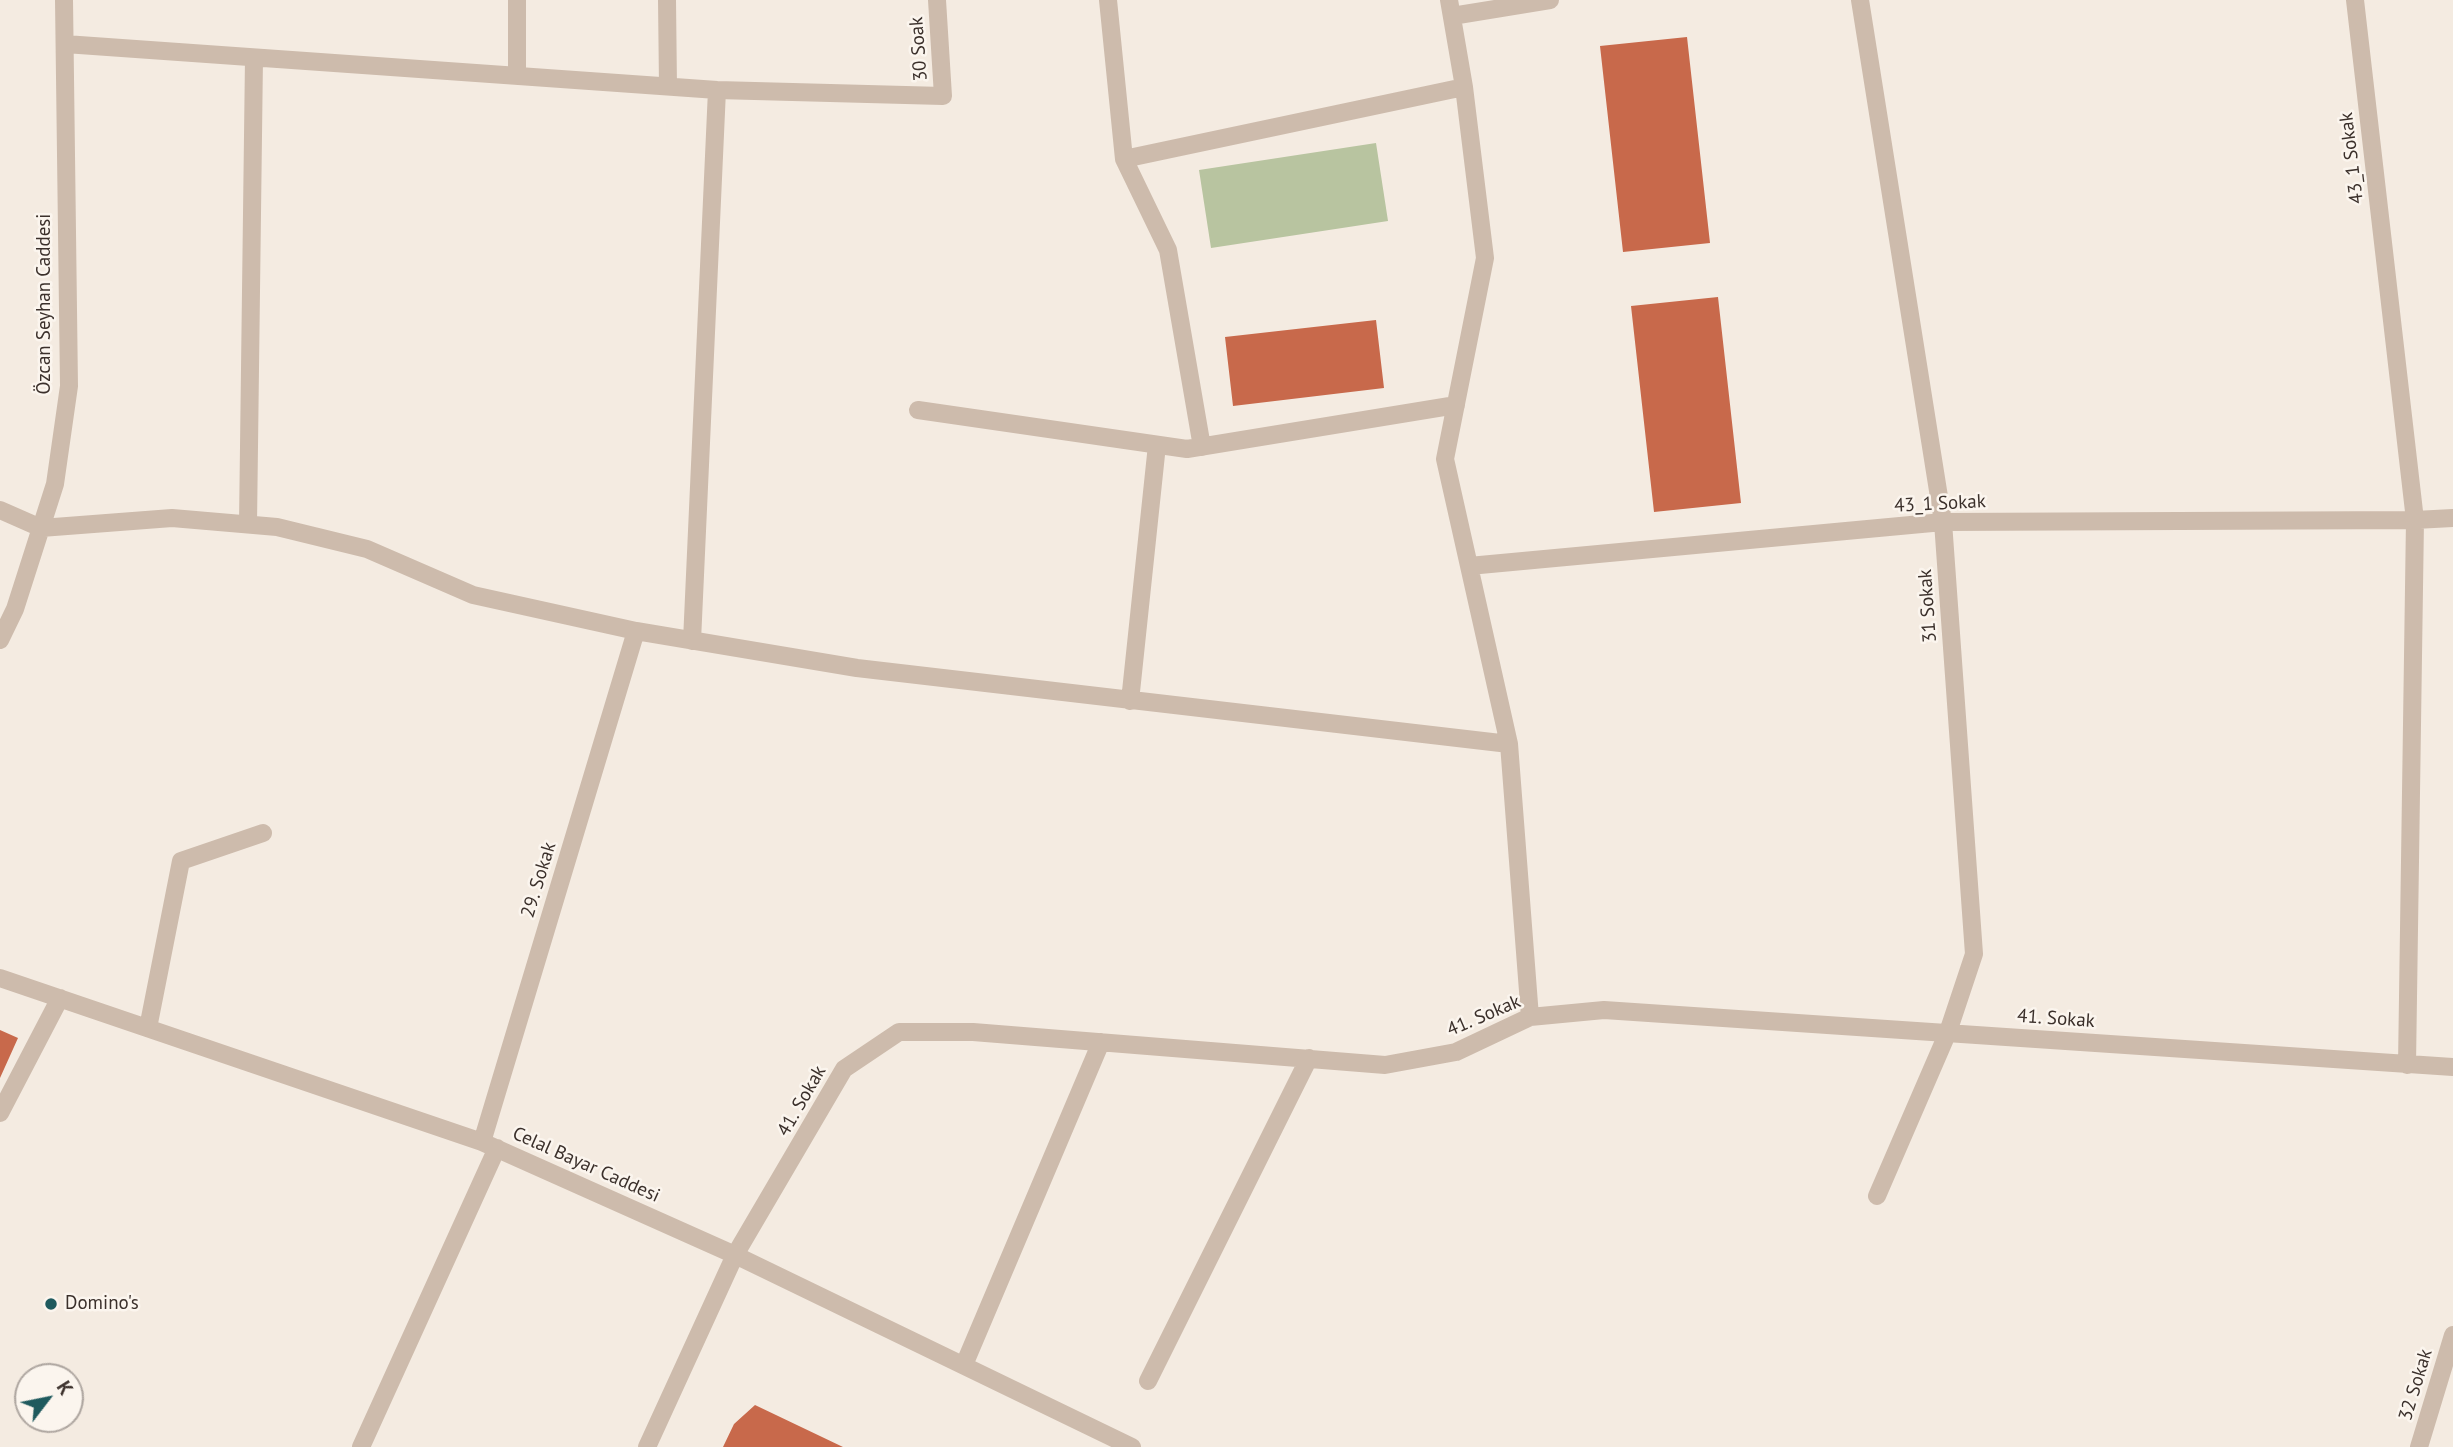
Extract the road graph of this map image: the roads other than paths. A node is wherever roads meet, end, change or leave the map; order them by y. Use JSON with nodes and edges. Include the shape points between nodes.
{"nodes":[{"id":1,"x":64,"y":0,"type":"edge"},
{"id":2,"x":517,"y":0,"type":"edge"},
{"id":3,"x":667,"y":0,"type":"edge"},
{"id":4,"x":937,"y":0,"type":"edge"},
{"id":5,"x":1108,"y":0,"type":"edge"},
{"id":6,"x":1550,"y":0,"type":"edge"},
{"id":7,"x":1860,"y":0,"type":"edge"},
{"id":8,"x":2355,"y":0,"type":"edge"},
{"id":9,"x":1450,"y":8,"type":"edge"},
{"id":10,"x":65,"y":44,"type":"junction"},
{"id":11,"x":254,"y":58,"type":"junction"},
{"id":12,"x":517,"y":76,"type":"junction"},
{"id":13,"x":668,"y":86,"type":"junction"},
{"id":14,"x":1464,"y":87,"type":"junction"},
{"id":15,"x":717,"y":90,"type":"junction"},
{"id":16,"x":1124,"y":159,"type":"junction"},
{"id":17,"x":1455,"y":405,"type":"junction"},
{"id":18,"x":918,"y":410,"type":"dead end"},
{"id":19,"x":1157,"y":444,"type":"junction"},
{"id":20,"x":1202,"y":447,"type":"junction"},
{"id":21,"x":0,"y":510,"type":"edge"},
{"id":22,"x":2453,"y":518,"type":"edge"},
{"id":23,"x":2415,"y":520,"type":"junction"},
{"id":24,"x":1943,"y":522,"type":"junction"},
{"id":25,"x":248,"y":524,"type":"junction"},
{"id":26,"x":41,"y":528,"type":"junction"},
{"id":27,"x":1469,"y":566,"type":"junction"},
{"id":28,"x":636,"y":631,"type":"junction"},
{"id":29,"x":0,"y":640,"type":"edge"},
{"id":30,"x":692,"y":641,"type":"junction"},
{"id":31,"x":1130,"y":701,"type":"junction"},
{"id":32,"x":1508,"y":744,"type":"junction"},
{"id":33,"x":263,"y":833,"type":"dead end"},
{"id":34,"x":0,"y":978,"type":"edge"},
{"id":35,"x":60,"y":998,"type":"junction"},
{"id":36,"x":1530,"y":1017,"type":"junction"},
{"id":37,"x":148,"y":1028,"type":"junction"},
{"id":38,"x":1948,"y":1032,"type":"junction"},
{"id":39,"x":1101,"y":1042,"type":"junction"},
{"id":40,"x":1310,"y":1058,"type":"junction"},
{"id":41,"x":2407,"y":1065,"type":"junction"},
{"id":42,"x":2453,"y":1067,"type":"edge"},
{"id":43,"x":0,"y":1113,"type":"edge"},
{"id":44,"x":490,"y":1145,"type":"junction"},
{"id":45,"x":1877,"y":1196,"type":"dead end"},
{"id":46,"x":735,"y":1255,"type":"junction"},
{"id":47,"x":2453,"y":1335,"type":"edge"},
{"id":48,"x":964,"y":1365,"type":"junction"},
{"id":49,"x":1147,"y":1381,"type":"dead end"},
{"id":50,"x":361,"y":1447,"type":"edge"},
{"id":51,"x":647,"y":1447,"type":"edge"},
{"id":52,"x":1132,"y":1447,"type":"edge"},
{"id":53,"x":2419,"y":1447,"type":"edge"}],
"edges":[{"from":1,"to":10,"type":"street","name":"Özcan Seyhan Caddesi"},
{"from":2,"to":12,"type":"street"},
{"from":3,"to":13,"type":"street"},
{"from":4,"to":15,"type":"street","name":"30 Soak","via":[[943,96]]},
{"from":5,"to":16,"type":"street"},
{"from":6,"to":9,"type":"street"},
{"from":7,"to":24,"type":"street","name":"31 Sokak"},
{"from":8,"to":23,"type":"street","name":"43_1 Sokak"},
{"from":9,"to":14,"type":"street"},
{"from":10,"to":11,"type":"street"},
{"from":10,"to":26,"type":"street","name":"Özcan Seyhan Caddesi","via":[[69,386],[55,484]]},
{"from":11,"to":12,"type":"street"},
{"from":11,"to":25,"type":"street"},
{"from":12,"to":13,"type":"street"},
{"from":13,"to":15,"type":"street"},
{"from":14,"to":16,"type":"street"},
{"from":14,"to":17,"type":"street","via":[[1485,258]]},
{"from":15,"to":30,"type":"street"},
{"from":16,"to":20,"type":"street","via":[[1167,250]]},
{"from":17,"to":20,"type":"street"},
{"from":17,"to":27,"type":"street","via":[[1445,459]]},
{"from":18,"to":19,"type":"street"},
{"from":19,"to":20,"type":"street"},
{"from":19,"to":31,"type":"street"},
{"from":21,"to":26,"type":"street"},
{"from":22,"to":23,"type":"street","name":"43_1 Sokak"},
{"from":23,"to":24,"type":"street","name":"43_1 Sokak"},
{"from":23,"to":41,"type":"street"},
{"from":24,"to":27,"type":"street","name":"43_1 Sokak"},
{"from":24,"to":38,"type":"street","name":"31 Sokak","via":[[1974,954]]},
{"from":25,"to":26,"type":"street","via":[[172,518]]},
{"from":25,"to":28,"type":"street","via":[[367,549],[473,595]]},
{"from":26,"to":29,"type":"street","name":"Özcan Seyhan Caddesi"},
{"from":27,"to":32,"type":"street"},
{"from":28,"to":30,"type":"street"},
{"from":28,"to":44,"type":"street","name":"29. Sokak"},
{"from":30,"to":31,"type":"street","via":[[857,668]]},
{"from":31,"to":32,"type":"street"},
{"from":32,"to":36,"type":"street"},
{"from":33,"to":37,"type":"street","via":[[181,861]]},
{"from":34,"to":35,"type":"street","name":"Celal Bayar Caddesi"},
{"from":35,"to":37,"type":"street","name":"Celal Bayar Caddesi"},
{"from":35,"to":43,"type":"street"},
{"from":36,"to":38,"type":"street","name":"41. Sokak","via":[[1604,1010]]},
{"from":36,"to":40,"type":"street","name":"41. Sokak","via":[[1456,1052],[1385,1065]]},
{"from":37,"to":44,"type":"street","name":"Celal Bayar Caddesi"},
{"from":38,"to":41,"type":"street","name":"41. Sokak"},
{"from":38,"to":45,"type":"street","name":"31 Sokak"},
{"from":39,"to":40,"type":"street","name":"41. Sokak"},
{"from":39,"to":46,"type":"street","name":"41. Sokak","via":[[973,1032],[899,1032],[844,1069]]},
{"from":39,"to":48,"type":"street"},
{"from":40,"to":49,"type":"street"},
{"from":41,"to":42,"type":"street","name":"41. Sokak"},
{"from":44,"to":46,"type":"street","name":"Celal Bayar Caddesi"},
{"from":44,"to":50,"type":"street","name":"29. Sokak"},
{"from":46,"to":48,"type":"street","name":"Celal Bayar Caddesi"},
{"from":46,"to":51,"type":"street","name":"41. Sokak"},
{"from":47,"to":53,"type":"street","name":"32 Sokak"},
{"from":48,"to":52,"type":"street","name":"Celal Bayar Caddesi"}]}
